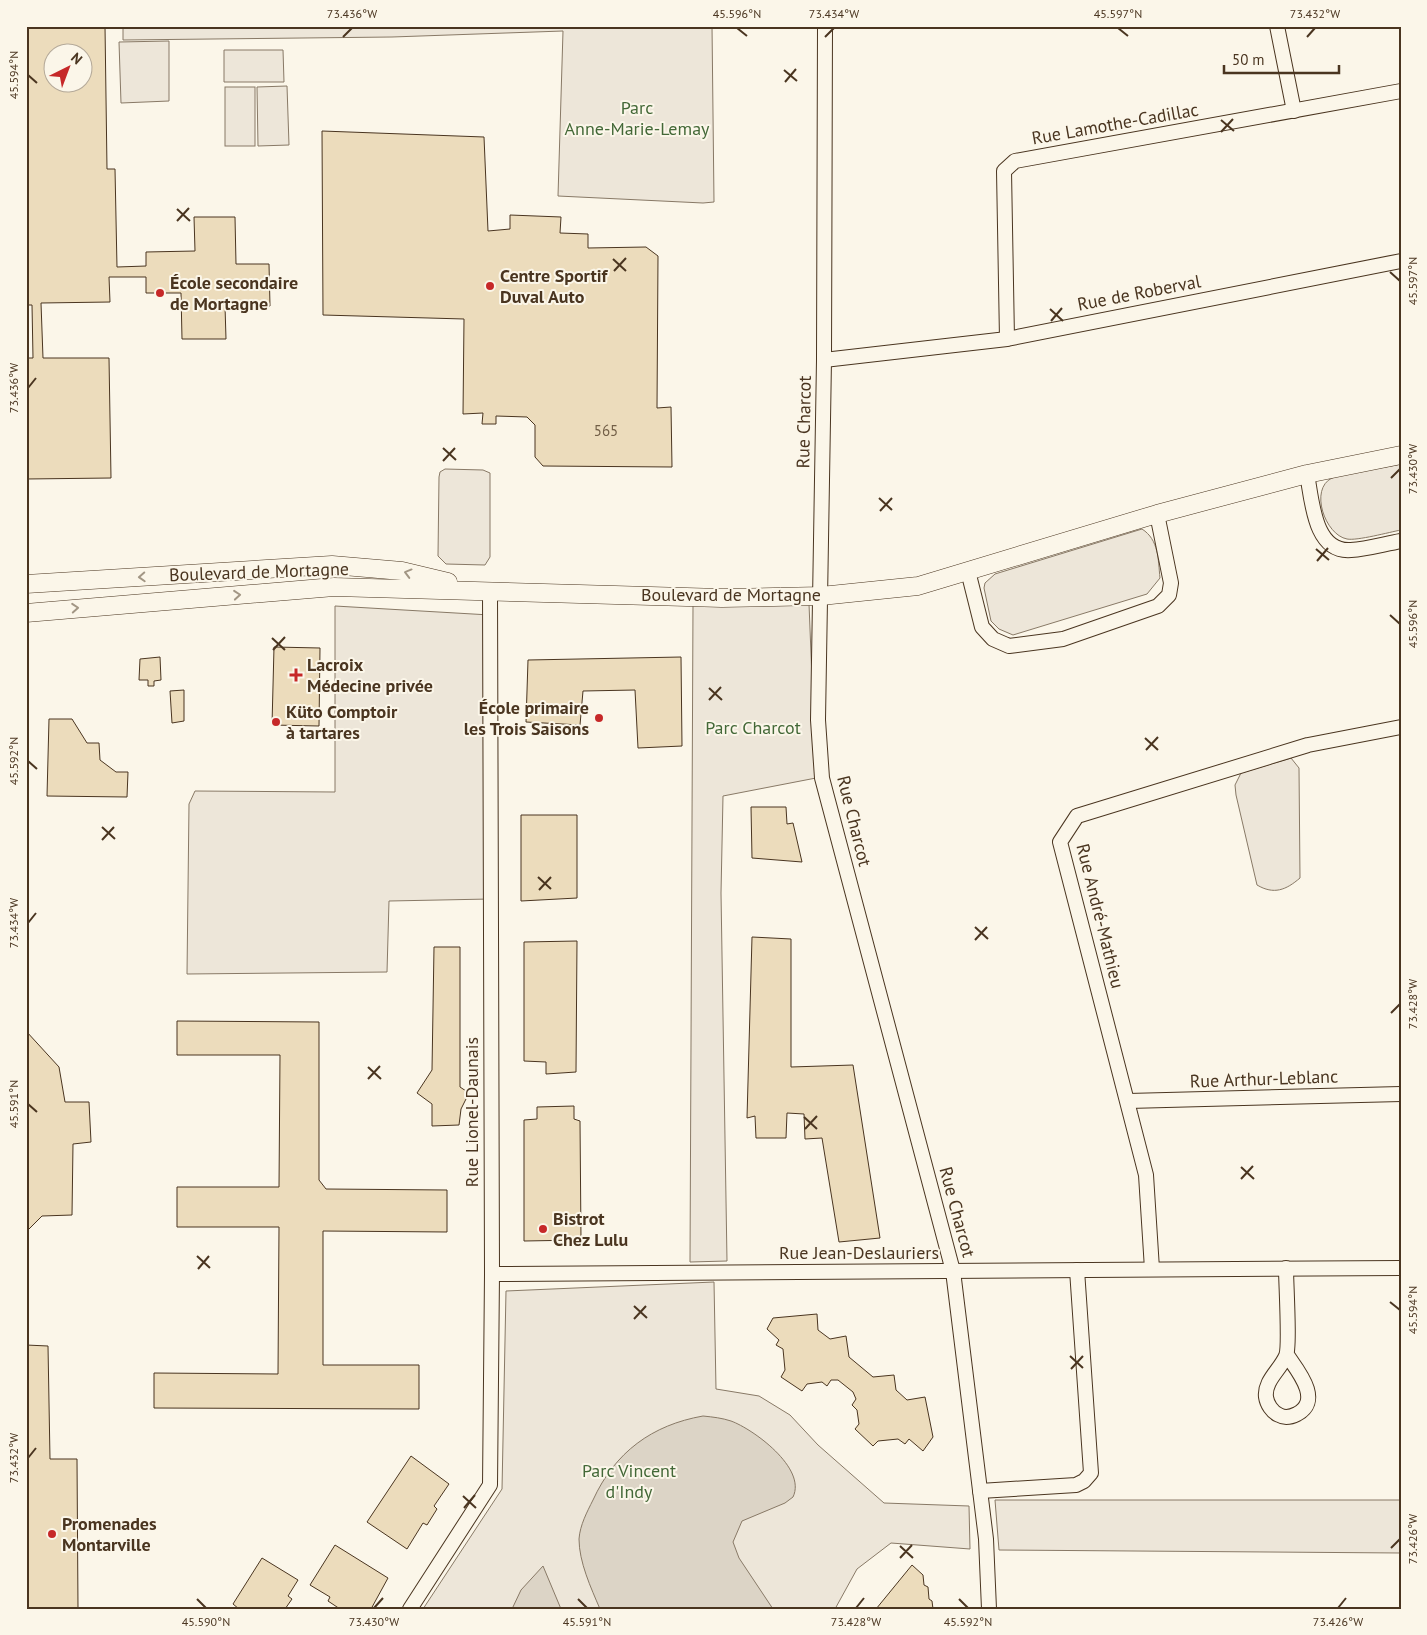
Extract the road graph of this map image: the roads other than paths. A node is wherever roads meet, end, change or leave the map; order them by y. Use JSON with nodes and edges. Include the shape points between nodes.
{"nodes":[{"id":1,"x":825,"y":26,"type":"edge"},
{"id":2,"x":1277,"y":26,"type":"edge"},
{"id":3,"x":1401,"y":91,"type":"edge"},
{"id":4,"x":1294,"y":111,"type":"junction"},
{"id":5,"x":1401,"y":261,"type":"edge"},
{"id":6,"x":1007,"y":339,"type":"junction"},
{"id":7,"x":824,"y":360,"type":"junction"},
{"id":8,"x":1401,"y":454,"type":"edge"},
{"id":9,"x":1307,"y":474,"type":"junction"},
{"id":10,"x":1157,"y":514,"type":"junction"},
{"id":11,"x":1401,"y":541,"type":"edge"},
{"id":12,"x":968,"y":571,"type":"junction"},
{"id":13,"x":26,"y":584,"type":"edge"},
{"id":14,"x":490,"y":592,"type":"junction"},
{"id":15,"x":821,"y":596,"type":"junction"},
{"id":16,"x":26,"y":613,"type":"edge"},
{"id":17,"x":1401,"y":727,"type":"edge"},
{"id":18,"x":1401,"y":1094,"type":"edge"},
{"id":19,"x":1128,"y":1101,"type":"junction"},
{"id":20,"x":1286,"y":1268,"type":"junction"},
{"id":21,"x":1401,"y":1268,"type":"edge"},
{"id":22,"x":1152,"y":1269,"type":"junction"},
{"id":23,"x":1077,"y":1270,"type":"junction"},
{"id":24,"x":953,"y":1271,"type":"junction"},
{"id":25,"x":492,"y":1274,"type":"junction"},
{"id":26,"x":1287,"y":1355,"type":"dead end"},
{"id":27,"x":980,"y":1491,"type":"junction"},
{"id":28,"x":410,"y":1609,"type":"edge"},
{"id":29,"x":989,"y":1609,"type":"edge"}],
"edges":[{"from":1,"to":7,"type":"street","name":"Rue Charcot"},
{"from":2,"to":4,"type":"street"},
{"from":3,"to":4,"type":"street","name":"Rue Lamothe-Cadillac"},
{"from":4,"to":6,"type":"street","name":"Rue Lamothe-Cadillac","via":[[1015,161],[1004,171]]},
{"from":5,"to":6,"type":"street","name":"Rue de Roberval"},
{"from":6,"to":7,"type":"street","name":"Rue de Roberval"},
{"from":7,"to":15,"type":"street","name":"Rue Charcot"},
{"from":8,"to":9,"type":"street","name":"Boulevard de Mortagne"},
{"from":9,"to":10,"type":"street","name":"Boulevard de Mortagne"},
{"from":9,"to":11,"type":"street","via":[[1320,534],[1331,545],[1348,550]]},
{"from":10,"to":12,"type":"street","name":"Boulevard de Mortagne"},
{"from":10,"to":12,"type":"street","via":[[1171,582],[1169,595],[1158,606],[1062,639],[1009,646],[993,639],[982,627]]},
{"from":12,"to":15,"type":"street","name":"Boulevard de Mortagne","via":[[918,586]]},
{"from":14,"to":13,"type":"street","name":"Boulevard de Mortagne","one_way":true,"via":[[402,571],[332,566]]},
{"from":14,"to":15,"type":"street","name":"Boulevard de Mortagne","via":[[722,598]]},
{"from":16,"to":14,"type":"street","name":"Boulevard de Mortagne","one_way":true,"via":[[334,587]]},
{"from":14,"to":25,"type":"street","name":"Rue Lionel-Daunais"},
{"from":15,"to":24,"type":"street","name":"Rue Charcot","via":[[818,720],[822,778]]},
{"from":17,"to":19,"type":"street","name":"Rue André-Mathieu","via":[[1308,745],[1077,816],[1060,842]]},
{"from":18,"to":19,"type":"street","name":"Rue Arthur-Leblanc"},
{"from":19,"to":22,"type":"street","name":"Rue André-Mathieu","via":[[1146,1175]]},
{"from":20,"to":21,"type":"street","name":"Rue Jean-Deslauriers"},
{"from":20,"to":22,"type":"street","name":"Rue Jean-Deslauriers"},
{"from":20,"to":26,"type":"street"},
{"from":22,"to":23,"type":"street","name":"Rue Jean-Deslauriers"},
{"from":23,"to":24,"type":"street","name":"Rue Jean-Deslauriers"},
{"from":23,"to":27,"type":"street","via":[[1091,1473],[1076,1485]]},
{"from":24,"to":25,"type":"street","name":"Rue Jean-Deslauriers"},
{"from":24,"to":27,"type":"street","name":"Rue Charcot"},
{"from":25,"to":28,"type":"street","name":"Rue Lionel-Daunais","via":[[490,1485]]},
{"from":27,"to":29,"type":"street","name":"Rue Charcot"}]}
